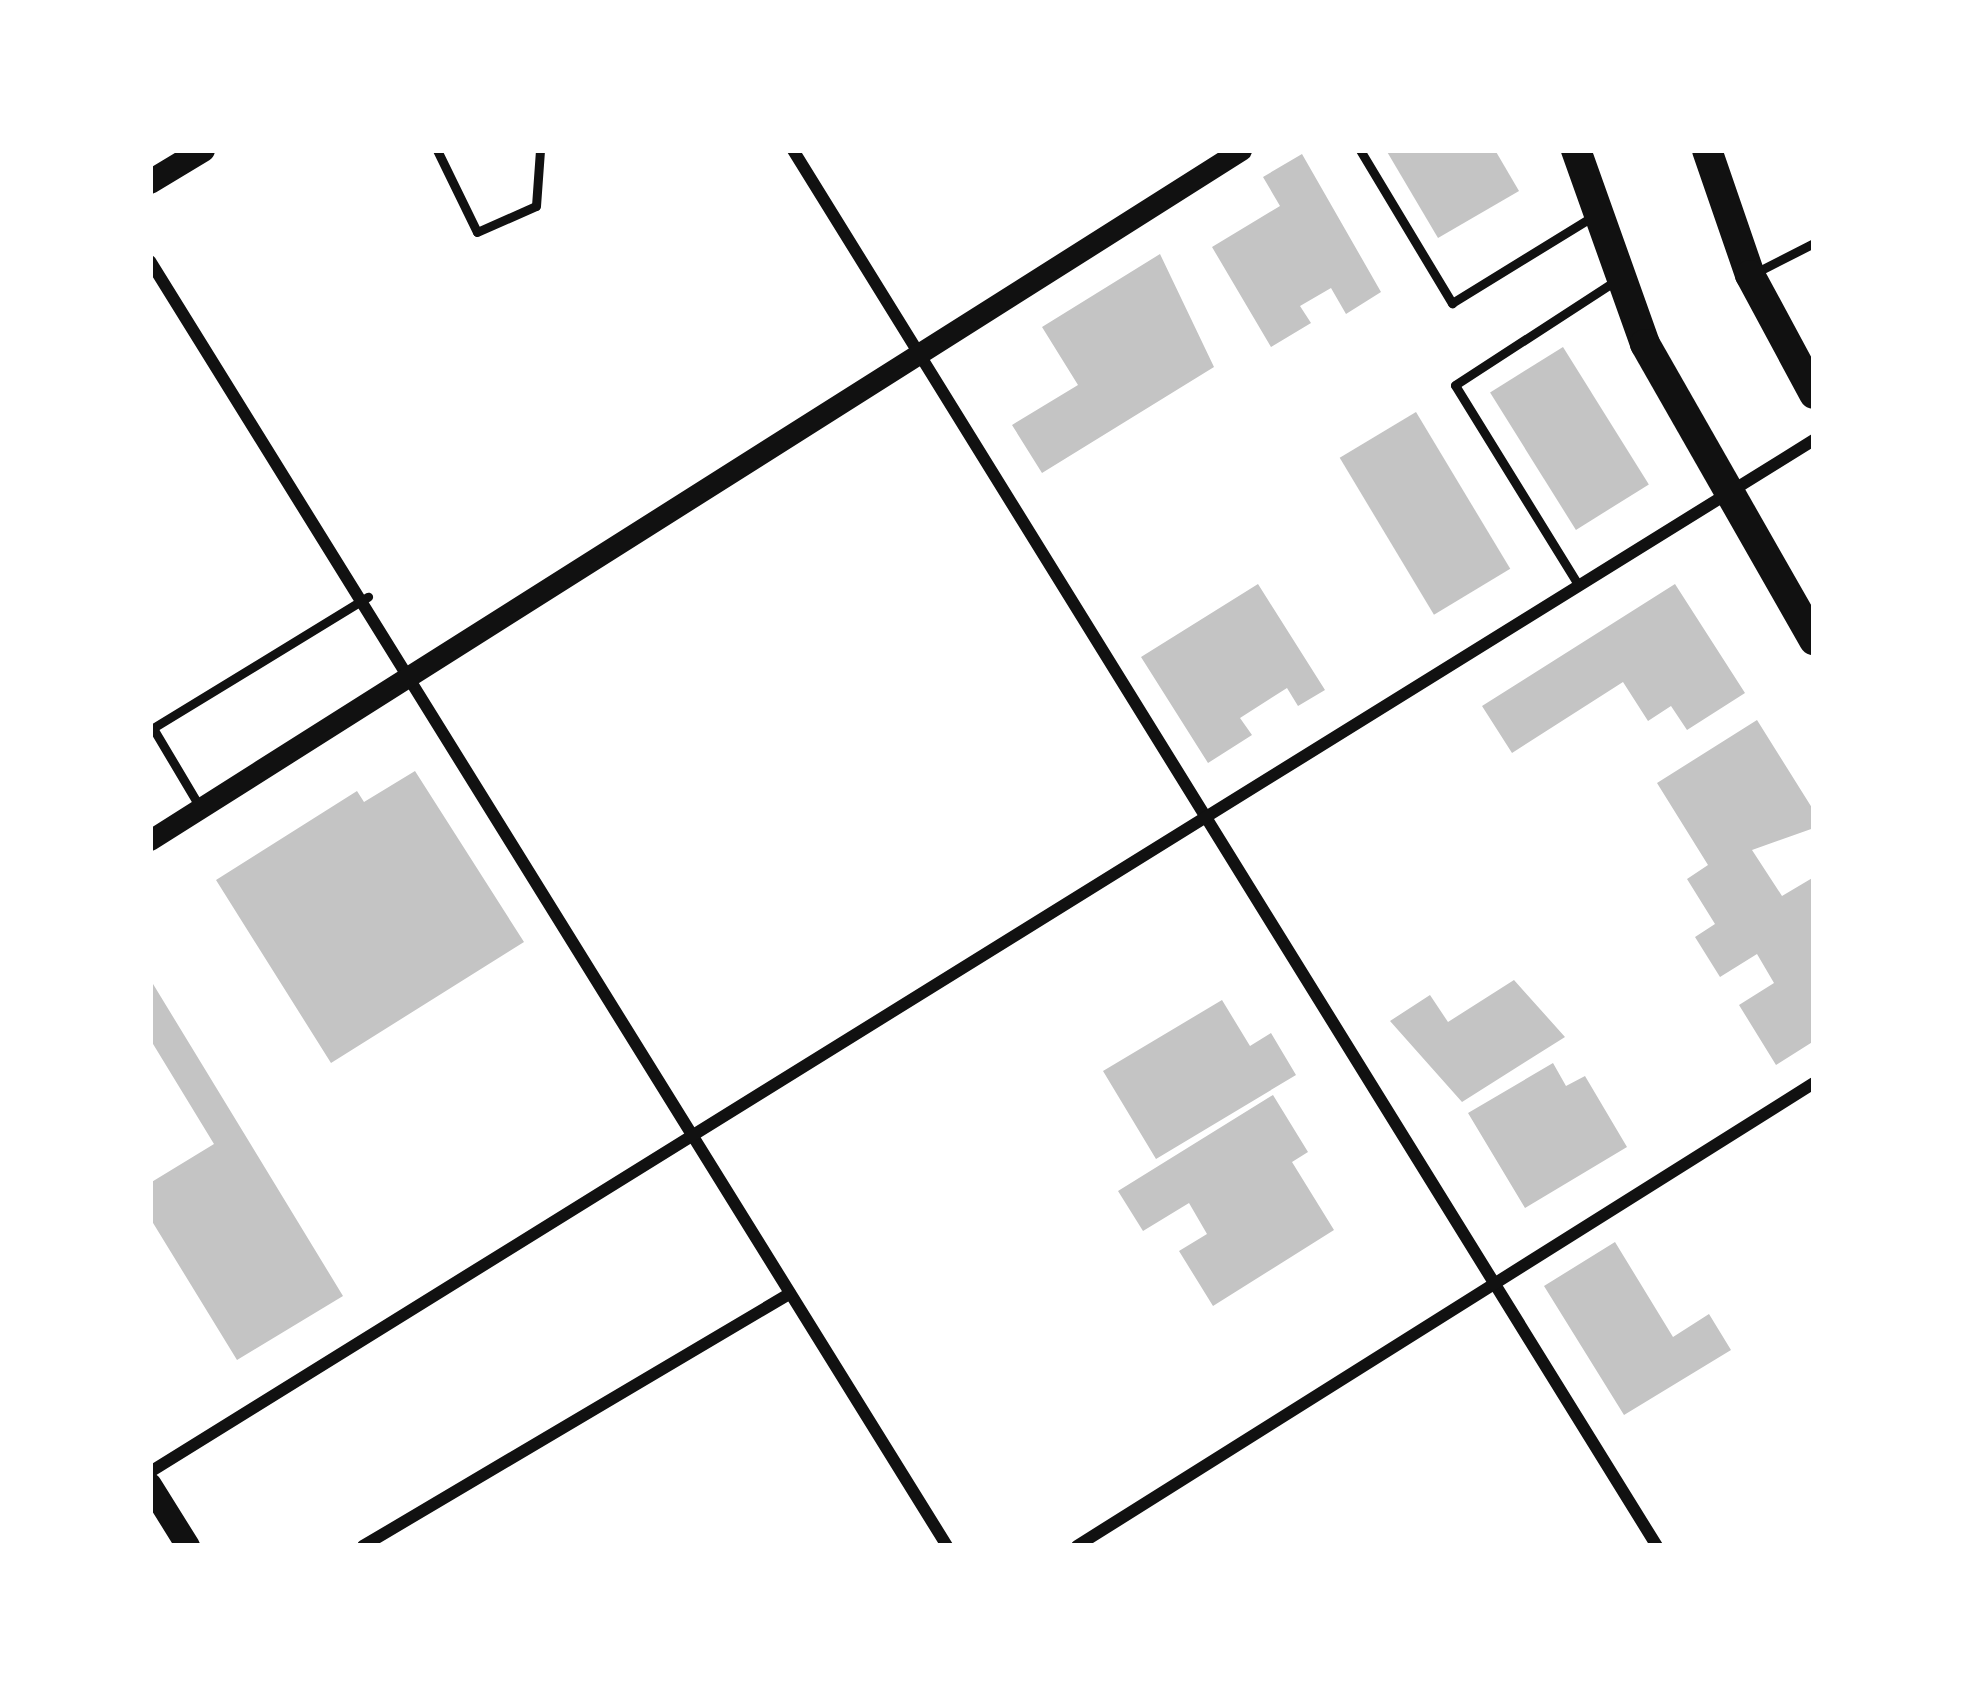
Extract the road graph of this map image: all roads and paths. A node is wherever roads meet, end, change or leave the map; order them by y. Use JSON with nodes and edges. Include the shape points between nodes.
{"nodes":[{"id":1,"x":202,"y":150,"type":"edge"},
{"id":2,"x":436,"y":150,"type":"edge"},
{"id":3,"x":540,"y":150,"type":"edge"},
{"id":4,"x":794,"y":150,"type":"edge"},
{"id":5,"x":1240,"y":150,"type":"edge"},
{"id":6,"x":1360,"y":150,"type":"edge"},
{"id":7,"x":1576,"y":150,"type":"edge"},
{"id":8,"x":1707,"y":150,"type":"edge"},
{"id":9,"x":150,"y":182,"type":"edge"},
{"id":10,"x":1596,"y":214,"type":"junction"},
{"id":11,"x":1814,"y":243,"type":"edge"},
{"id":12,"x":150,"y":261,"type":"edge"},
{"id":13,"x":1750,"y":274,"type":"junction"},
{"id":14,"x":1619,"y":279,"type":"junction"},
{"id":15,"x":923,"y":356,"type":"junction"},
{"id":16,"x":1814,"y":394,"type":"edge"},
{"id":17,"x":1814,"y":440,"type":"edge"},
{"id":18,"x":1724,"y":494,"type":"junction"},
{"id":19,"x":1579,"y":586,"type":"junction"},
{"id":20,"x":368,"y":597,"type":"junction"},
{"id":21,"x":1814,"y":640,"type":"edge"},
{"id":22,"x":415,"y":673,"type":"junction"},
{"id":23,"x":201,"y":808,"type":"junction"},
{"id":24,"x":1205,"y":818,"type":"junction"},
{"id":25,"x":150,"y":840,"type":"edge"},
{"id":26,"x":1814,"y":1083,"type":"edge"},
{"id":27,"x":695,"y":1138,"type":"junction"},
{"id":28,"x":1496,"y":1284,"type":"junction"},
{"id":29,"x":790,"y":1293,"type":"junction"},
{"id":30,"x":150,"y":1472,"type":"edge"},
{"id":31,"x":150,"y":1485,"type":"edge"},
{"id":32,"x":188,"y":1546,"type":"edge"},
{"id":33,"x":363,"y":1546,"type":"edge"},
{"id":34,"x":947,"y":1546,"type":"edge"},
{"id":35,"x":1077,"y":1546,"type":"edge"},
{"id":36,"x":1657,"y":1546,"type":"edge"}],
"edges":[{"from":1,"to":9,"type":"main road"},
{"from":2,"to":3,"type":"lane","via":[[477,232],[536,206]]},
{"from":4,"to":15,"type":"street"},
{"from":5,"to":15,"type":"street"},
{"from":6,"to":10,"type":"lane","via":[[1453,303]]},
{"from":7,"to":10,"type":"main road"},
{"from":8,"to":13,"type":"main road"},
{"from":10,"to":14,"type":"main road"},
{"from":11,"to":13,"type":"lane"},
{"from":12,"to":20,"type":"street"},
{"from":13,"to":16,"type":"main road"},
{"from":14,"to":18,"type":"main road"},
{"from":14,"to":19,"type":"lane","via":[[1455,385]]},
{"from":15,"to":22,"type":"street"},
{"from":15,"to":24,"type":"street"},
{"from":17,"to":18,"type":"street"},
{"from":18,"to":19,"type":"street"},
{"from":18,"to":21,"type":"main road"},
{"from":19,"to":24,"type":"street"},
{"from":20,"to":22,"type":"street"},
{"from":20,"to":23,"type":"lane","via":[[153,728]]},
{"from":22,"to":23,"type":"street"},
{"from":22,"to":27,"type":"street"},
{"from":23,"to":25,"type":"street"},
{"from":24,"to":27,"type":"street"},
{"from":24,"to":28,"type":"street"},
{"from":26,"to":28,"type":"street"},
{"from":27,"to":29,"type":"street"},
{"from":27,"to":30,"type":"street"},
{"from":28,"to":35,"type":"street"},
{"from":28,"to":36,"type":"street"},
{"from":29,"to":33,"type":"street"},
{"from":29,"to":34,"type":"street"},
{"from":31,"to":32,"type":"main road"}]}
